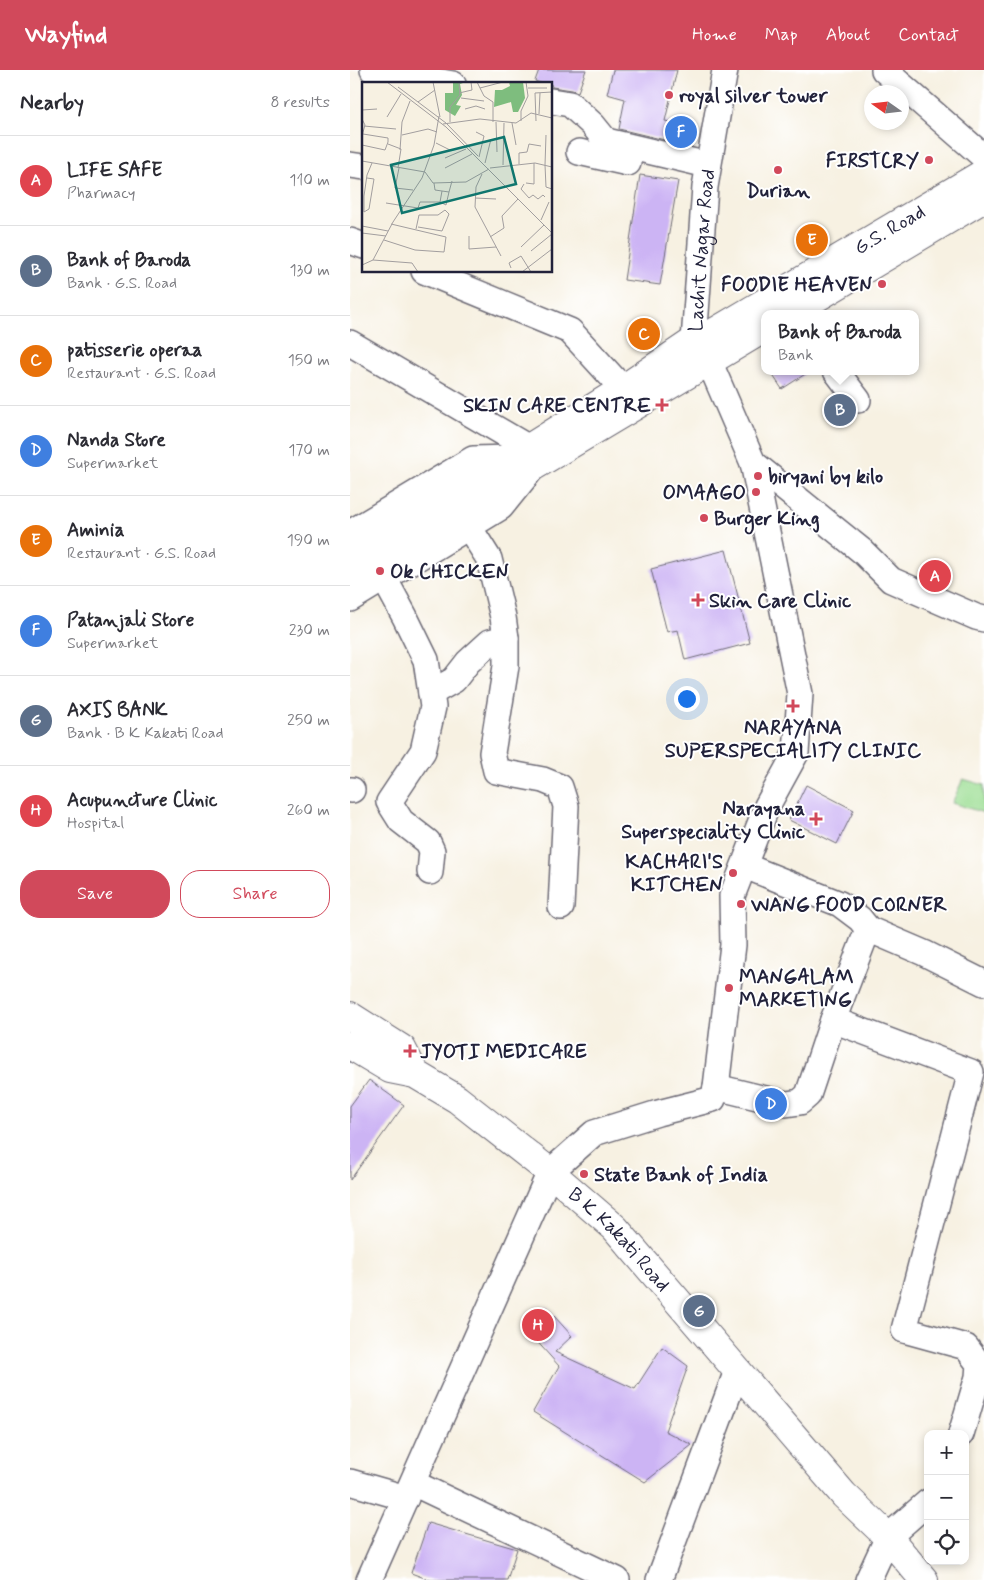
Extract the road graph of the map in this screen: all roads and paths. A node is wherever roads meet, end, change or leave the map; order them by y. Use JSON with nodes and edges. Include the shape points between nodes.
{"nodes":[{"id":1,"x":373,"y":70,"type":"edge"},
{"id":2,"x":725,"y":70,"type":"edge"},
{"id":3,"x":884,"y":70,"type":"edge"},
{"id":4,"x":442,"y":82,"type":"edge"},
{"id":5,"x":552,"y":101,"type":"edge"},
{"id":6,"x":579,"y":152,"type":"dead end"},
{"id":7,"x":984,"y":157,"type":"edge"},
{"id":8,"x":707,"y":172,"type":"junction"},
{"id":9,"x":984,"y":173,"type":"edge"},
{"id":10,"x":984,"y":198,"type":"edge"},
{"id":11,"x":350,"y":241,"type":"edge"},
{"id":12,"x":362,"y":245,"type":"edge"},
{"id":13,"x":426,"y":272,"type":"edge"},
{"id":14,"x":796,"y":310,"type":"edge"},
{"id":15,"x":761,"y":329,"type":"edge"},
{"id":16,"x":350,"y":343,"type":"edge"},
{"id":17,"x":701,"y":351,"type":"junction"},
{"id":18,"x":839,"y":375,"type":"edge"},
{"id":19,"x":623,"y":389,"type":"junction"},
{"id":20,"x":858,"y":400,"type":"dead end"},
{"id":21,"x":524,"y":457,"type":"junction"},
{"id":22,"x":753,"y":463,"type":"junction"},
{"id":23,"x":482,"y":485,"type":"junction"},
{"id":24,"x":469,"y":527,"type":"junction"},
{"id":25,"x":350,"y":533,"type":"edge"},
{"id":26,"x":350,"y":552,"type":"edge"},
{"id":27,"x":350,"y":576,"type":"edge"},
{"id":28,"x":384,"y":578,"type":"junction"},
{"id":29,"x":350,"y":599,"type":"edge"},
{"id":30,"x":984,"y":619,"type":"edge"},
{"id":31,"x":506,"y":638,"type":"junction"},
{"id":32,"x":431,"y":693,"type":"junction"},
{"id":33,"x":745,"y":866,"type":"junction"},
{"id":34,"x":430,"y":872,"type":"dead end"},
{"id":35,"x":560,"y":907,"type":"dead end"},
{"id":36,"x":868,"y":929,"type":"junction"},
{"id":37,"x":984,"y":983,"type":"edge"},
{"id":38,"x":350,"y":1016,"type":"edge"},
{"id":39,"x":833,"y":1020,"type":"junction"},
{"id":40,"x":350,"y":1045,"type":"edge"},
{"id":41,"x":977,"y":1073,"type":"edge"},
{"id":42,"x":415,"y":1074,"type":"junction"},
{"id":43,"x":716,"y":1087,"type":"junction"},
{"id":44,"x":550,"y":1172,"type":"junction"},
{"id":45,"x":737,"y":1371,"type":"junction"},
{"id":46,"x":962,"y":1430,"type":"edge"},
{"id":47,"x":350,"y":1482,"type":"edge"},
{"id":48,"x":410,"y":1491,"type":"junction"},
{"id":49,"x":924,"y":1506,"type":"edge"},
{"id":50,"x":888,"y":1537,"type":"junction"},
{"id":51,"x":369,"y":1580,"type":"edge"},
{"id":52,"x":616,"y":1580,"type":"edge"},
{"id":53,"x":659,"y":1580,"type":"edge"},
{"id":54,"x":868,"y":1580,"type":"edge"},
{"id":55,"x":924,"y":1580,"type":"edge"}],
"edges":[{"from":1,"to":4,"type":"street"},
{"from":2,"to":8,"type":"street","name":"Lachit Nagar Road"},
{"from":3,"to":7,"type":"street"},
{"from":5,"to":8,"type":"street","via":[[570,104],[593,124],[606,141]]},
{"from":6,"to":8,"type":"street"},
{"from":8,"to":17,"type":"street","name":"Lachit Nagar Road"},
{"from":9,"to":17,"type":"main road","name":"G.S. Road","via":[[708,336]]},
{"from":10,"to":14,"type":"main road","name":"G.S. Road"},
{"from":11,"to":12,"type":"street"},
{"from":13,"to":19,"type":"street","via":[[570,332]]},
{"from":15,"to":17,"type":"main road","name":"G.S. Road"},
{"from":16,"to":21,"type":"street"},
{"from":17,"to":19,"type":"main road","name":"G.S. Road"},
{"from":17,"to":21,"type":"main road","name":"G.S. Road"},
{"from":17,"to":22,"type":"street"},
{"from":18,"to":20,"type":"street"},
{"from":19,"to":21,"type":"main road","name":"G.S. Road"},
{"from":21,"to":23,"type":"main road"},
{"from":21,"to":24,"type":"street","via":[[502,507]]},
{"from":21,"to":25,"type":"street","via":[[473,459]]},
{"from":22,"to":30,"type":"street","via":[[862,551],[891,580]]},
{"from":22,"to":33,"type":"street","via":[[800,694],[796,752],[767,806]]},
{"from":23,"to":26,"type":"main road"},
{"from":23,"to":27,"type":"main road"},
{"from":24,"to":28,"type":"street"},
{"from":24,"to":31,"type":"street","via":[[489,559]]},
{"from":28,"to":29,"type":"street"},
{"from":28,"to":32,"type":"street","via":[[426,660]]},
{"from":31,"to":32,"type":"street","via":[[490,642],[454,680]]},
{"from":31,"to":35,"type":"street","via":[[506,666],[492,753],[496,771],[543,780],[560,787],[566,806]]},
{"from":32,"to":34,"type":"street","via":[[433,707],[423,751],[389,802],[401,822],[428,842],[432,851]]},
{"from":33,"to":36,"type":"street","via":[[840,904]]},
{"from":33,"to":43,"type":"street","via":[[732,896],[733,945]]},
{"from":36,"to":37,"type":"street"},
{"from":36,"to":39,"type":"street"},
{"from":38,"to":42,"type":"main road","via":[[402,1049]]},
{"from":39,"to":41,"type":"street"},
{"from":39,"to":43,"type":"street","via":[[808,1095],[800,1102],[786,1104]]},
{"from":40,"to":42,"type":"main road","name":"B K Kakati Road","via":[[390,1069]]},
{"from":41,"to":46,"type":"street","via":[[904,1330],[966,1347],[979,1364]]},
{"from":42,"to":44,"type":"main road","name":"B K Kakati Road","via":[[457,1099]]},
{"from":43,"to":44,"type":"street","via":[[713,1099],[594,1133]]},
{"from":44,"to":45,"type":"main road","name":"B K Kakati Road","via":[[615,1228]]},
{"from":44,"to":48,"type":"street"},
{"from":45,"to":50,"type":"main road","name":"B K Kakati Road","via":[[844,1495]]},
{"from":45,"to":53,"type":"street"},
{"from":47,"to":48,"type":"street"},
{"from":48,"to":51,"type":"street"},
{"from":48,"to":52,"type":"street"},
{"from":49,"to":50,"type":"street"},
{"from":50,"to":54,"type":"street"},
{"from":50,"to":55,"type":"main road","name":"B K Kakati Road"}]}
